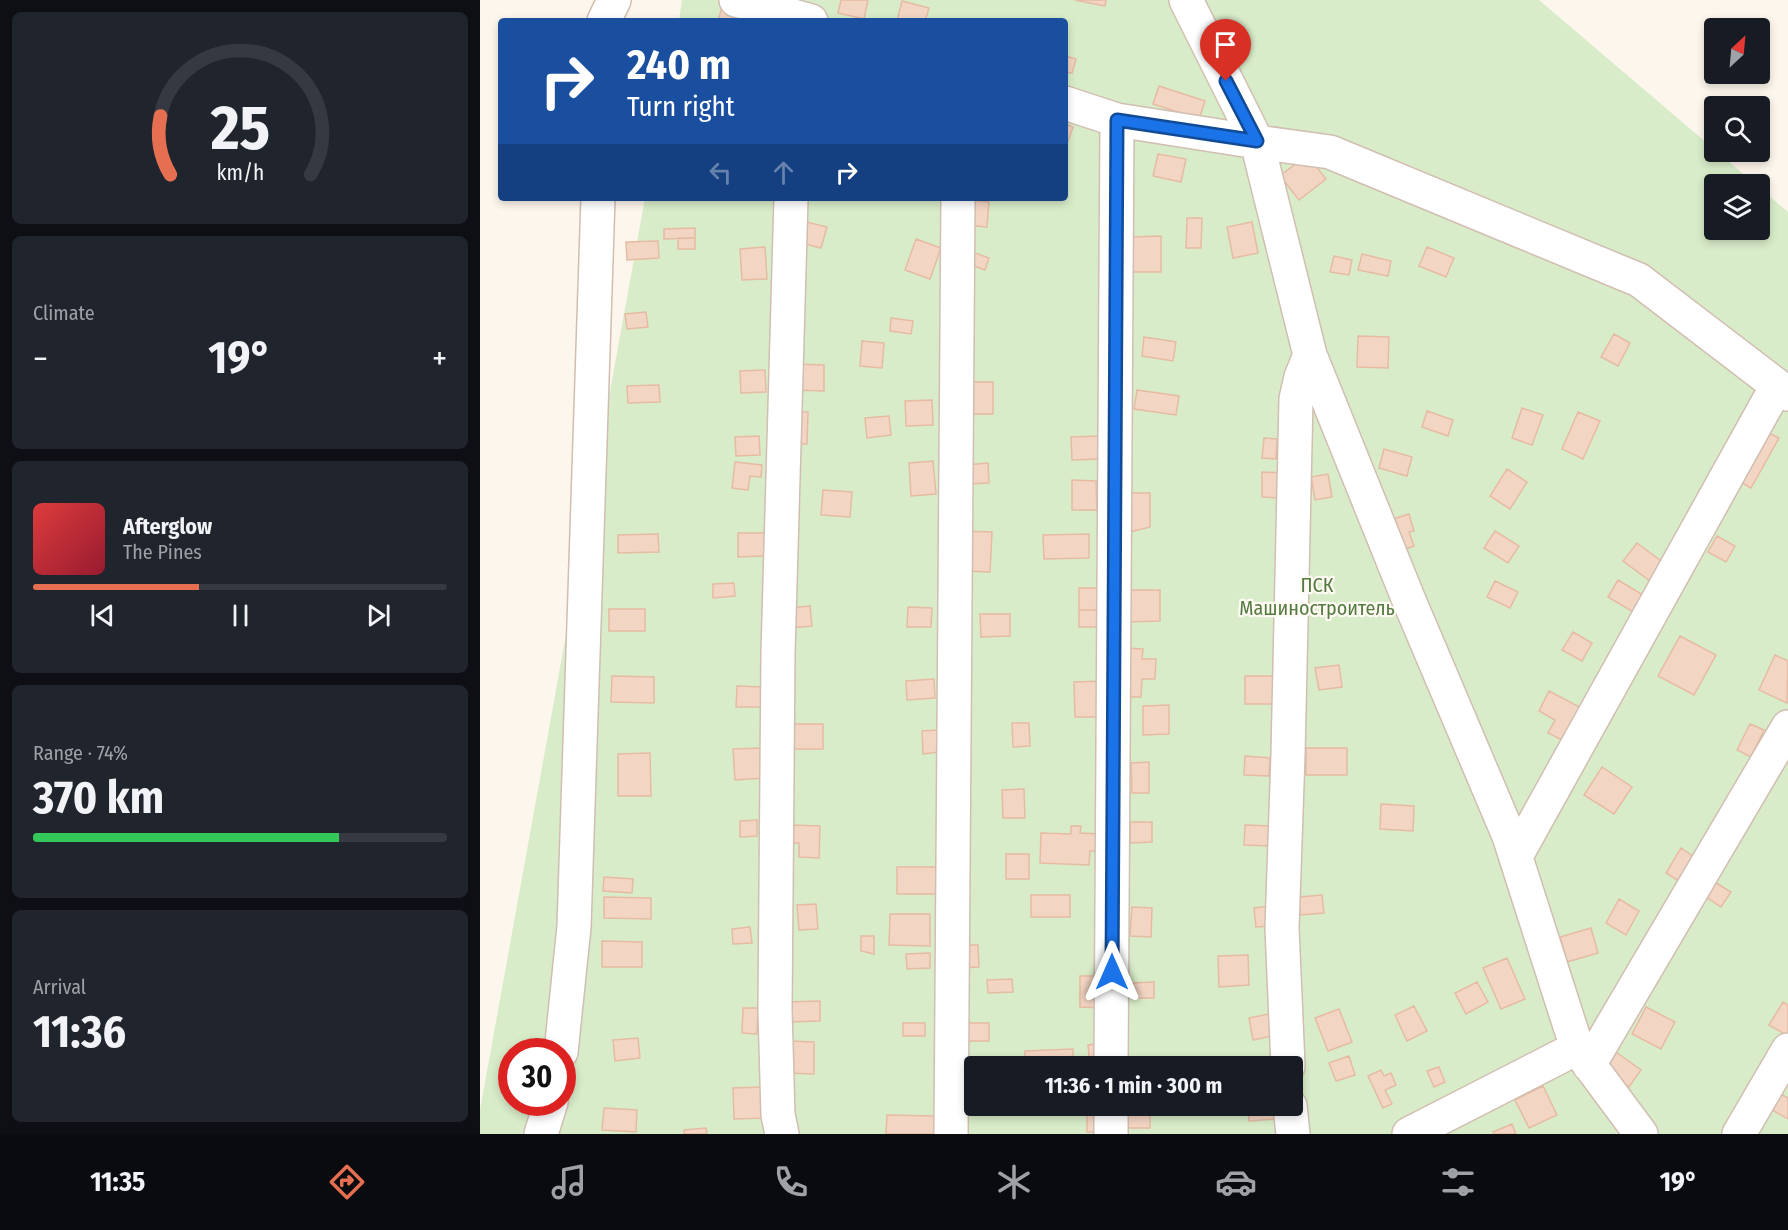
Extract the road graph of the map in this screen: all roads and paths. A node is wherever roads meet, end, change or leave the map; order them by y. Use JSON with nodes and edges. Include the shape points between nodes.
{"nodes":[{"id":1,"x":614,"y":0,"type":"edge"},
{"id":2,"x":736,"y":0,"type":"edge"},
{"id":3,"x":1186,"y":0,"type":"edge"},
{"id":4,"x":605,"y":18,"type":"edge"},
{"id":5,"x":798,"y":18,"type":"edge"},
{"id":6,"x":1068,"y":104,"type":"edge"},
{"id":7,"x":1117,"y":120,"type":"junction"},
{"id":8,"x":1257,"y":141,"type":"junction"},
{"id":9,"x":598,"y":201,"type":"edge"},
{"id":10,"x":791,"y":201,"type":"edge"},
{"id":11,"x":958,"y":201,"type":"edge"},
{"id":12,"x":1310,"y":355,"type":"junction"},
{"id":13,"x":1782,"y":390,"type":"edge"},
{"id":14,"x":1788,"y":727,"type":"edge"},
{"id":15,"x":1516,"y":856,"type":"junction"},
{"id":16,"x":562,"y":1038,"type":"edge"},
{"id":17,"x":1788,"y":1050,"type":"edge"},
{"id":18,"x":1111,"y":1056,"type":"edge"},
{"id":19,"x":1288,"y":1056,"type":"edge"},
{"id":20,"x":1583,"y":1057,"type":"junction"},
{"id":21,"x":547,"y":1116,"type":"edge"},
{"id":22,"x":1111,"y":1116,"type":"edge"},
{"id":23,"x":1291,"y":1116,"type":"edge"},
{"id":24,"x":541,"y":1134,"type":"edge"},
{"id":25,"x":782,"y":1134,"type":"edge"},
{"id":26,"x":951,"y":1134,"type":"edge"},
{"id":27,"x":1111,"y":1134,"type":"edge"},
{"id":28,"x":1293,"y":1134,"type":"edge"},
{"id":29,"x":1408,"y":1134,"type":"edge"},
{"id":30,"x":1641,"y":1134,"type":"edge"},
{"id":31,"x":1739,"y":1134,"type":"edge"}],
"edges":[{"from":1,"to":4,"type":"street"},
{"from":2,"to":5,"type":"street"},
{"from":3,"to":8,"type":"street"},
{"from":6,"to":7,"type":"street"},
{"from":7,"to":8,"type":"street"},
{"from":7,"to":18,"type":"street"},
{"from":8,"to":12,"type":"street"},
{"from":8,"to":13,"type":"street","via":[[1330,152],[1639,280]]},
{"from":9,"to":16,"type":"street","via":[[574,927]]},
{"from":10,"to":25,"type":"street","via":[[778,653],[775,998],[778,1115]]},
{"from":11,"to":26,"type":"street"},
{"from":12,"to":15,"type":"street"},
{"from":12,"to":19,"type":"street","via":[[1296,399],[1282,928]]},
{"from":13,"to":15,"type":"street"},
{"from":14,"to":20,"type":"street"},
{"from":15,"to":20,"type":"street"},
{"from":17,"to":31,"type":"street"},
{"from":20,"to":29,"type":"street"},
{"from":20,"to":30,"type":"street"},
{"from":21,"to":24,"type":"street"},
{"from":22,"to":27,"type":"street"},
{"from":23,"to":28,"type":"street"}]}
